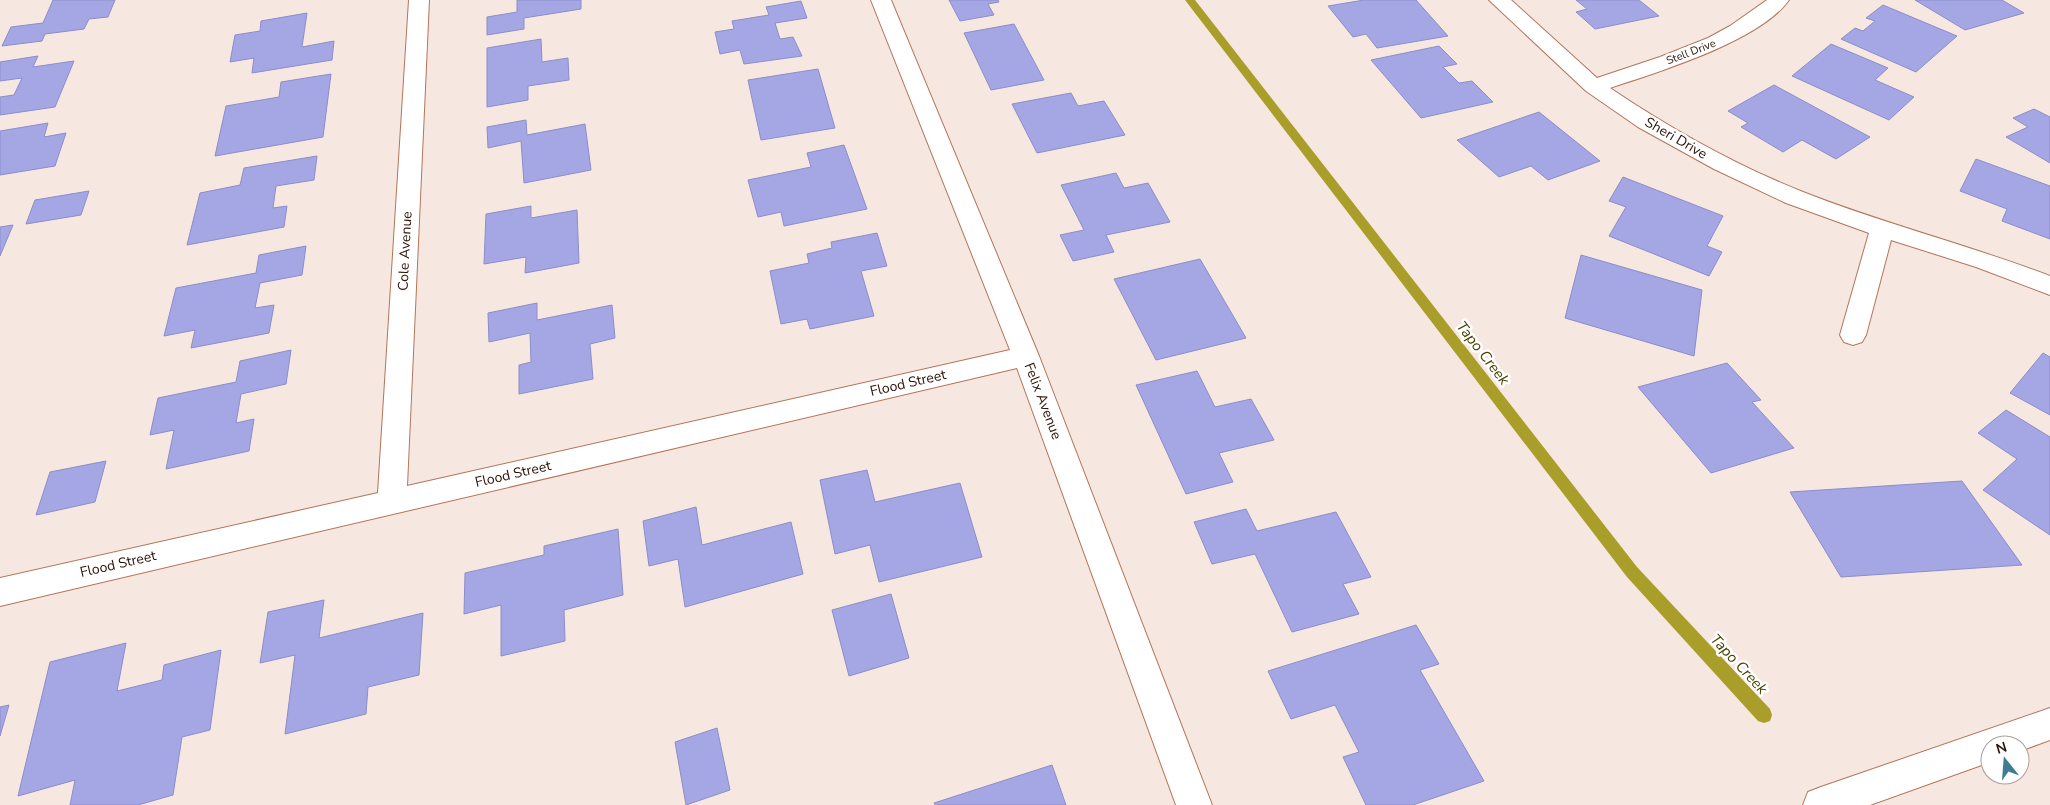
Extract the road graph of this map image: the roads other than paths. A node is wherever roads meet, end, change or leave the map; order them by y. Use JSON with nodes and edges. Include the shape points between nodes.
{"nodes":[{"id":1,"x":419,"y":0,"type":"edge"},
{"id":2,"x":882,"y":0,"type":"edge"},
{"id":3,"x":1499,"y":0,"type":"edge"},
{"id":4,"x":1779,"y":0,"type":"edge"},
{"id":5,"x":1594,"y":86,"type":"junction"},
{"id":6,"x":1882,"y":228,"type":"junction"},
{"id":7,"x":2050,"y":286,"type":"edge"},
{"id":8,"x":1853,"y":335,"type":"dead end"},
{"id":9,"x":1026,"y":356,"type":"junction"},
{"id":10,"x":392,"y":502,"type":"junction"},
{"id":11,"x":0,"y":592,"type":"edge"},
{"id":12,"x":2050,"y":724,"type":"edge"},
{"id":13,"x":2019,"y":735,"type":"edge"},
{"id":14,"x":1980,"y":749,"type":"edge"},
{"id":15,"x":1194,"y":805,"type":"edge"},
{"id":16,"x":1821,"y":805,"type":"edge"}],
"edges":[{"from":1,"to":10,"type":"street","name":"Cole Avenue"},
{"from":2,"to":9,"type":"street","name":"Felix Avenue"},
{"from":3,"to":5,"type":"street","name":"Sheri Drive"},
{"from":4,"to":5,"type":"street","name":"Stell Drive","via":[[1728,37]]},
{"from":5,"to":6,"type":"street","name":"Sheri Drive","via":[[1646,122],[1722,164],[1794,197]]},
{"from":6,"to":7,"type":"street","name":"Sheri Drive"},
{"from":6,"to":8,"type":"street"},
{"from":9,"to":10,"type":"street","name":"Flood Street"},
{"from":9,"to":15,"type":"street","name":"Felix Avenue"},
{"from":10,"to":11,"type":"street","name":"Flood Street"},
{"from":12,"to":13,"type":"street"},
{"from":14,"to":16,"type":"street"}]}
